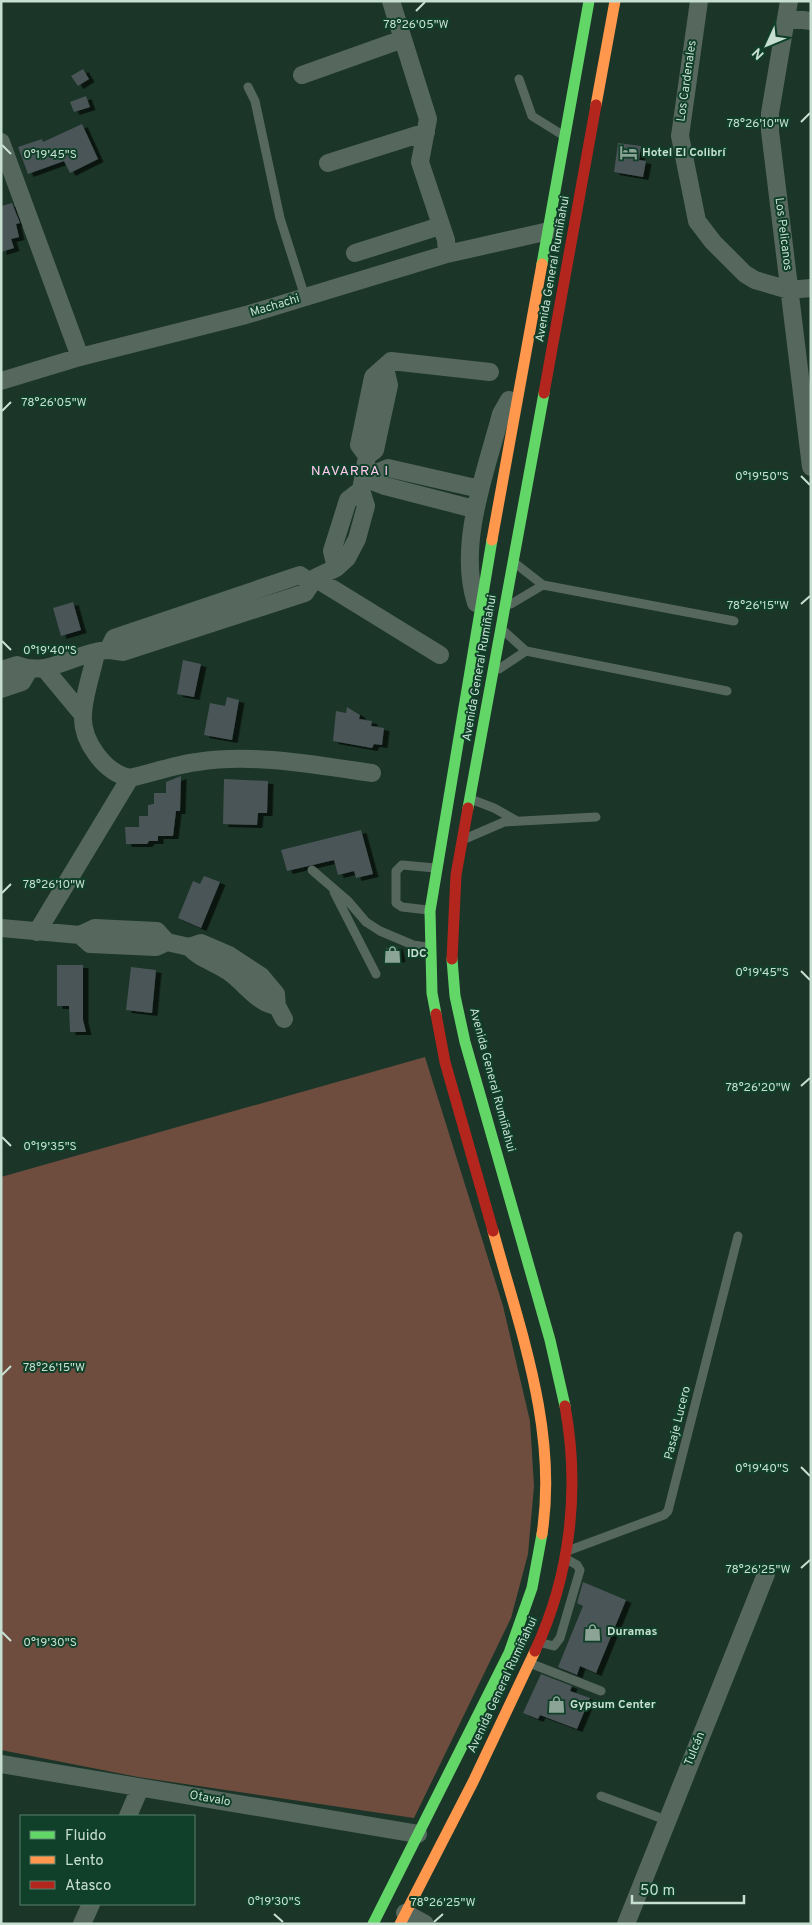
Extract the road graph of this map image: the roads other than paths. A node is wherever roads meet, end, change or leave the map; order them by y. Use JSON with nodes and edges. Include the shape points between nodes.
{"nodes":[{"id":1,"x":391,"y":1,"type":"edge"},
{"id":2,"x":576,"y":1,"type":"edge"},
{"id":3,"x":590,"y":1,"type":"edge"},
{"id":4,"x":615,"y":1,"type":"edge"},
{"id":5,"x":699,"y":1,"type":"edge"},
{"id":6,"x":787,"y":10,"type":"edge"},
{"id":7,"x":587,"y":17,"type":"junction"},
{"id":8,"x":811,"y":21,"type":"edge"},
{"id":9,"x":403,"y":39,"type":"junction"},
{"id":10,"x":302,"y":75,"type":"dead end"},
{"id":11,"x":519,"y":79,"type":"dead end"},
{"id":12,"x":248,"y":87,"type":"dead end"},
{"id":13,"x":426,"y":132,"type":"junction"},
{"id":14,"x":566,"y":135,"type":"junction"},
{"id":15,"x":1,"y":142,"type":"edge"},
{"id":16,"x":328,"y":163,"type":"dead end"},
{"id":17,"x":440,"y":226,"type":"junction"},
{"id":18,"x":549,"y":231,"type":"junction"},
{"id":19,"x":355,"y":253,"type":"dead end"},
{"id":20,"x":448,"y":254,"type":"junction"},
{"id":21,"x":811,"y":288,"type":"edge"},
{"id":22,"x":789,"y":290,"type":"junction"},
{"id":23,"x":305,"y":297,"type":"junction"},
{"id":24,"x":80,"y":357,"type":"junction"},
{"id":25,"x":490,"y":372,"type":"dead end"},
{"id":26,"x":1,"y":381,"type":"edge"},
{"id":27,"x":520,"y":386,"type":"junction"},
{"id":28,"x":811,"y":467,"type":"edge"},
{"id":29,"x":362,"y":484,"type":"junction"},
{"id":30,"x":480,"y":489,"type":"junction"},
{"id":31,"x":474,"y":509,"type":"junction"},
{"id":32,"x":514,"y":562,"type":"junction"},
{"id":33,"x":313,"y":580,"type":"junction"},
{"id":34,"x":543,"y":585,"type":"junction"},
{"id":35,"x":505,"y":608,"type":"junction"},
{"id":36,"x":479,"y":611,"type":"junction"},
{"id":37,"x":734,"y":621,"type":"dead end"},
{"id":38,"x":502,"y":629,"type":"junction"},
{"id":39,"x":526,"y":651,"type":"junction"},
{"id":40,"x":102,"y":652,"type":"junction"},
{"id":41,"x":440,"y":655,"type":"dead end"},
{"id":42,"x":36,"y":669,"type":"junction"},
{"id":43,"x":1,"y":670,"type":"edge"},
{"id":44,"x":494,"y":672,"type":"junction"},
{"id":45,"x":1,"y":689,"type":"edge"},
{"id":46,"x":727,"y":690,"type":"dead end"},
{"id":47,"x":83,"y":715,"type":"junction"},
{"id":48,"x":372,"y":773,"type":"dead end"},
{"id":49,"x":130,"y":778,"type":"junction"},
{"id":50,"x":470,"y":799,"type":"junction"},
{"id":51,"x":596,"y":817,"type":"dead end"},
{"id":52,"x":518,"y":821,"type":"junction"},
{"id":53,"x":462,"y":840,"type":"junction"},
{"id":54,"x":436,"y":869,"type":"junction"},
{"id":55,"x":312,"y":870,"type":"dead end"},
{"id":56,"x":332,"y":886,"type":"junction"},
{"id":57,"x":430,"y":911,"type":"junction"},
{"id":58,"x":1,"y":928,"type":"edge"},
{"id":59,"x":37,"y":932,"type":"junction"},
{"id":60,"x":430,"y":947,"type":"junction"},
{"id":61,"x":376,"y":974,"type":"dead end"},
{"id":62,"x":280,"y":1013,"type":"dead end"},
{"id":63,"x":738,"y":1236,"type":"dead end"},
{"id":64,"x":567,"y":1555,"type":"junction"},
{"id":65,"x":766,"y":1574,"type":"dead end"},
{"id":66,"x":540,"y":1642,"type":"junction"},
{"id":67,"x":530,"y":1663,"type":"junction"},
{"id":68,"x":601,"y":1691,"type":"dead end"},
{"id":69,"x":1,"y":1764,"type":"edge"},
{"id":70,"x":140,"y":1788,"type":"junction"},
{"id":71,"x":601,"y":1796,"type":"dead end"},
{"id":72,"x":128,"y":1815,"type":"edge"},
{"id":73,"x":666,"y":1820,"type":"junction"},
{"id":74,"x":418,"y":1834,"type":"junction"},
{"id":75,"x":91,"y":1905,"type":"edge"},
{"id":76,"x":402,"y":1918,"type":"edge"},
{"id":77,"x":82,"y":1924,"type":"edge"},
{"id":78,"x":373,"y":1924,"type":"edge"},
{"id":79,"x":425,"y":1924,"type":"edge"},
{"id":80,"x":626,"y":1924,"type":"edge"}],
"edges":[{"from":1,"to":9,"type":"street"},
{"from":2,"to":7,"type":"lane"},
{"from":3,"to":7,"type":"highway","name":"Avenida General Rumiñahui"},
{"from":4,"to":32,"type":"highway","name":"Avenida General Rumiñahui"},
{"from":5,"to":22,"type":"street","name":"Los Cardenales","via":[[680,136],[697,221],[745,274]]},
{"from":6,"to":8,"type":"street"},
{"from":6,"to":22,"type":"street","name":"Los Pelicanos","via":[[770,130]]},
{"from":7,"to":14,"type":"highway","name":"Avenida General Rumiñahui"},
{"from":9,"to":10,"type":"street"},
{"from":9,"to":13,"type":"street","via":[[428,119]]},
{"from":11,"to":14,"type":"lane","via":[[532,116]]},
{"from":12,"to":23,"type":"lane","via":[[255,101],[280,218]]},
{"from":13,"to":16,"type":"street"},
{"from":13,"to":17,"type":"street","via":[[420,162]]},
{"from":14,"to":18,"type":"highway","name":"Avenida General Rumiñahui"},
{"from":15,"to":24,"type":"street"},
{"from":17,"to":19,"type":"street"},
{"from":17,"to":20,"type":"street"},
{"from":18,"to":20,"type":"street","name":"Machachi"},
{"from":18,"to":27,"type":"highway","name":"Avenida General Rumiñahui"},
{"from":20,"to":23,"type":"street","name":"Machachi"},
{"from":21,"to":22,"type":"street"},
{"from":22,"to":28,"type":"street","name":"Los Pelicanos"},
{"from":23,"to":24,"type":"street","name":"Machachi"},
{"from":24,"to":26,"type":"street","name":"Machachi"},
{"from":25,"to":29,"type":"street","via":[[394,360],[373,377],[359,445],[367,456]]},
{"from":27,"to":30,"type":"street","via":[[501,414]]},
{"from":27,"to":36,"type":"highway","name":"Avenida General Rumiñahui"},
{"from":29,"to":30,"type":"street","via":[[388,468]]},
{"from":29,"to":31,"type":"street","via":[[385,486]]},
{"from":29,"to":33,"type":"street","via":[[366,506],[348,558]]},
{"from":30,"to":31,"type":"street"},
{"from":31,"to":36,"type":"street","via":[[470,574]]},
{"from":32,"to":34,"type":"lane"},
{"from":32,"to":35,"type":"highway","name":"Avenida General Rumiñahui"},
{"from":33,"to":40,"type":"street","via":[[305,592],[123,652]]},
{"from":33,"to":41,"type":"street"},
{"from":34,"to":35,"type":"lane"},
{"from":34,"to":37,"type":"lane"},
{"from":35,"to":38,"type":"highway","name":"Avenida General Rumiñahui"},
{"from":36,"to":54,"type":"highway","name":"Avenida General Rumiñahui"},
{"from":38,"to":39,"type":"lane"},
{"from":38,"to":44,"type":"highway","name":"Avenida General Rumiñahui"},
{"from":39,"to":44,"type":"lane"},
{"from":39,"to":46,"type":"lane"},
{"from":40,"to":42,"type":"street"},
{"from":40,"to":47,"type":"street"},
{"from":42,"to":43,"type":"street","via":[[16,665]]},
{"from":42,"to":45,"type":"street","via":[[22,682]]},
{"from":42,"to":47,"type":"street"},
{"from":44,"to":50,"type":"highway","name":"Avenida General Rumiñahui"},
{"from":47,"to":49,"type":"street","via":[[95,752],[120,776]]},
{"from":48,"to":49,"type":"street","via":[[247,760],[197,762]]},
{"from":49,"to":59,"type":"street"},
{"from":50,"to":52,"type":"lane"},
{"from":50,"to":53,"type":"highway","name":"Avenida General Rumiñahui"},
{"from":51,"to":52,"type":"lane"},
{"from":52,"to":53,"type":"lane","via":[[497,823]]},
{"from":53,"to":64,"type":"highway","name":"Avenida General Rumiñahui","via":[[453,910],[456,997],[465,1042],[562,1388],[572,1473]]},
{"from":54,"to":57,"type":"highway","name":"Avenida General Rumiñahui"},
{"from":54,"to":57,"type":"lane","via":[[402,865],[396,871],[396,903],[402,907]]},
{"from":55,"to":56,"type":"lane"},
{"from":56,"to":60,"type":"lane","via":[[366,922],[380,931]]},
{"from":56,"to":61,"type":"lane"},
{"from":57,"to":60,"type":"highway","name":"Avenida General Rumiñahui"},
{"from":58,"to":59,"type":"street"},
{"from":59,"to":62,"type":"street","via":[[80,935],[95,928],[157,930],[167,942],[189,947],[198,956],[228,971],[266,1005]]},
{"from":60,"to":74,"type":"highway","name":"Avenida General Rumiñahui","via":[[432,993],[445,1062],[538,1392],[546,1459],[540,1556],[524,1611],[509,1653]]},
{"from":63,"to":64,"type":"lane","name":"Pasaje Lucero","via":[[668,1511]]},
{"from":64,"to":66,"type":"highway","name":"Avenida General Rumiñahui"},
{"from":64,"to":66,"type":"lane","via":[[580,1570],[560,1638],[554,1646]]},
{"from":65,"to":73,"type":"street","name":"Tulcán"},
{"from":66,"to":67,"type":"highway","name":"Avenida General Rumiñahui"},
{"from":67,"to":68,"type":"lane"},
{"from":67,"to":76,"type":"highway","name":"Avenida General Rumiñahui"},
{"from":69,"to":70,"type":"street","name":"Otavalo"},
{"from":70,"to":72,"type":"street"},
{"from":70,"to":74,"type":"street","name":"Otavalo"},
{"from":71,"to":73,"type":"lane"},
{"from":73,"to":80,"type":"street","name":"Tulcán"},
{"from":74,"to":78,"type":"highway","name":"Avenida General Rumiñahui"},
{"from":75,"to":77,"type":"street"},
{"from":76,"to":79,"type":"street"}]}
